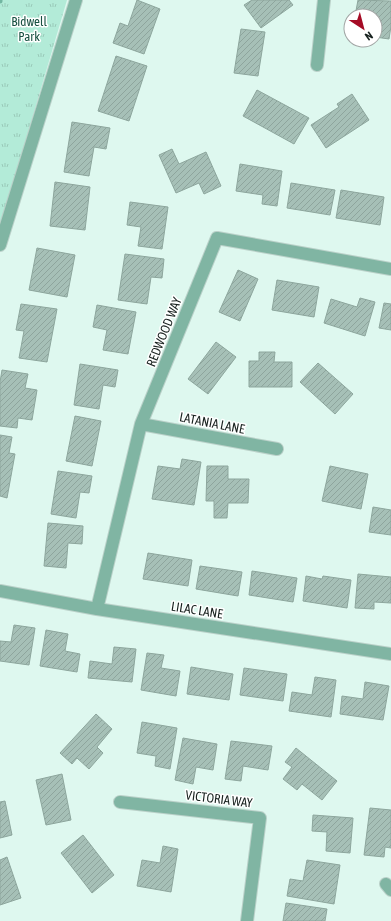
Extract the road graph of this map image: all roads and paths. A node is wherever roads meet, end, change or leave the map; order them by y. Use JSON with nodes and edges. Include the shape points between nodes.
{"nodes":[{"id":1,"x":76,"y":0,"type":"edge"},
{"id":2,"x":324,"y":0,"type":"edge"},
{"id":3,"x":317,"y":65,"type":"dead end"},
{"id":4,"x":0,"y":245,"type":"edge"},
{"id":5,"x":391,"y":269,"type":"edge"},
{"id":6,"x":141,"y":424,"type":"junction"},
{"id":7,"x":277,"y":449,"type":"dead end"},
{"id":8,"x":0,"y":591,"type":"edge"},
{"id":9,"x":98,"y":609,"type":"junction"},
{"id":10,"x":391,"y":654,"type":"edge"},
{"id":11,"x":120,"y":802,"type":"dead end"},
{"id":12,"x":247,"y":921,"type":"edge"}],
"edges":[{"from":1,"to":4,"type":"street"},
{"from":2,"to":3,"type":"street"},
{"from":5,"to":6,"type":"street","name":"REDWOOD WAY","via":[[217,238]]},
{"from":6,"to":7,"type":"street","name":"LATANIA LANE"},
{"from":6,"to":9,"type":"street","name":"REDWOOD WAY"},
{"from":8,"to":9,"type":"street","name":"LILAC LANE"},
{"from":9,"to":10,"type":"street","name":"LILAC LANE"},
{"from":11,"to":12,"type":"street","name":"VICTORIA WAY","via":[[260,818]]}]}
